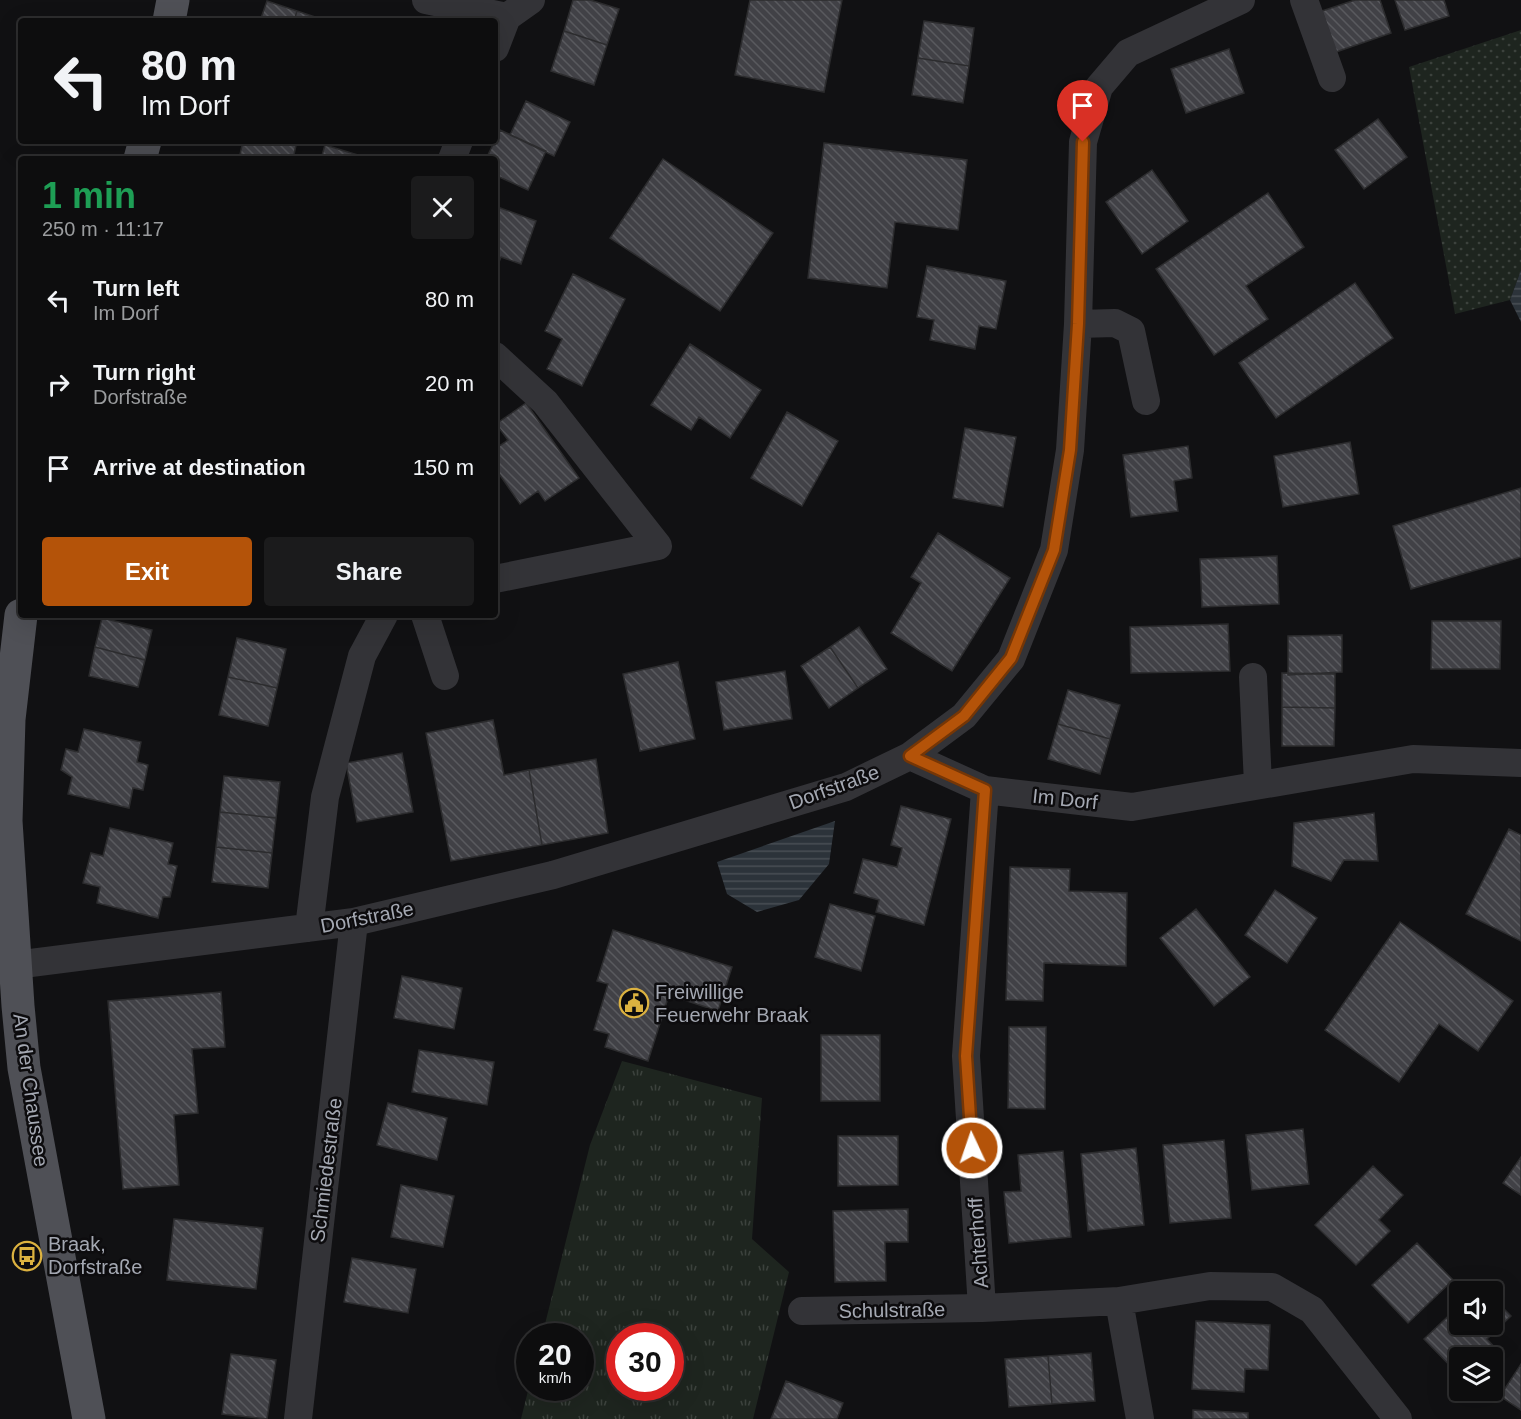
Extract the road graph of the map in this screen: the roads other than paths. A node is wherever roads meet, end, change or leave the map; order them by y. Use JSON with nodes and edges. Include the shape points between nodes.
{"nodes":[{"id":1,"x":173,"y":0,"type":"edge"},
{"id":2,"x":426,"y":0,"type":"edge"},
{"id":3,"x":531,"y":0,"type":"edge"},
{"id":4,"x":1241,"y":0,"type":"edge"},
{"id":5,"x":1304,"y":0,"type":"edge"},
{"id":6,"x":507,"y":17,"type":"junction"},
{"id":7,"x":170,"y":18,"type":"edge"},
{"id":8,"x":498,"y":40,"type":"edge"},
{"id":9,"x":1332,"y":78,"type":"dead end"},
{"id":10,"x":1078,"y":324,"type":"junction"},
{"id":11,"x":498,"y":358,"type":"edge"},
{"id":12,"x":1146,"y":401,"type":"dead end"},
{"id":13,"x":498,"y":578,"type":"edge"},
{"id":14,"x":21,"y":618,"type":"edge"},
{"id":15,"x":382,"y":618,"type":"edge"},
{"id":16,"x":426,"y":618,"type":"edge"},
{"id":17,"x":445,"y":676,"type":"dead end"},
{"id":18,"x":1253,"y":677,"type":"dead end"},
{"id":19,"x":910,"y":756,"type":"junction"},
{"id":20,"x":1521,"y":763,"type":"edge"},
{"id":21,"x":1258,"y":784,"type":"junction"},
{"id":22,"x":985,"y":790,"type":"junction"},
{"id":23,"x":354,"y":922,"type":"junction"},
{"id":24,"x":309,"y":928,"type":"junction"},
{"id":25,"x":15,"y":965,"type":"junction"},
{"id":26,"x":9,"y":1006,"type":"edge"},
{"id":27,"x":1119,"y":1301,"type":"junction"},
{"id":28,"x":982,"y":1308,"type":"junction"},
{"id":29,"x":802,"y":1311,"type":"dead end"},
{"id":30,"x":89,"y":1419,"type":"edge"},
{"id":31,"x":297,"y":1419,"type":"edge"},
{"id":32,"x":1140,"y":1419,"type":"edge"},
{"id":33,"x":1398,"y":1419,"type":"edge"}],
"edges":[{"from":1,"to":7,"type":"main road"},
{"from":2,"to":6,"type":"street"},
{"from":3,"to":6,"type":"street"},
{"from":4,"to":10,"type":"street","name":"Dorfstraße","via":[[1128,53],[1099,87],[1083,142]]},
{"from":5,"to":9,"type":"street"},
{"from":6,"to":8,"type":"street"},
{"from":10,"to":12,"type":"street","via":[[1115,323],[1131,331]]},
{"from":10,"to":19,"type":"street","name":"Dorfstraße","via":[[1070,450],[1054,550],[1011,658],[964,716]]},
{"from":11,"to":13,"type":"street","via":[[545,402],[658,546]]},
{"from":14,"to":25,"type":"main road","name":"An der Chaussee","via":[[9,719],[6,821]]},
{"from":15,"to":24,"type":"street","name":"Dorfstraße","via":[[362,656],[325,797]]},
{"from":16,"to":17,"type":"street"},
{"from":18,"to":21,"type":"street"},
{"from":19,"to":22,"type":"street","name":"Im Dorf"},
{"from":19,"to":23,"type":"street","name":"Dorfstraße","via":[[846,787],[564,872]]},
{"from":20,"to":21,"type":"street","name":"Im Dorf","via":[[1413,759]]},
{"from":21,"to":22,"type":"street","name":"Im Dorf","via":[[1132,807]]},
{"from":22,"to":28,"type":"street","name":"Achterhoff","via":[[966,1056]]},
{"from":23,"to":24,"type":"street","name":"Dorfstraße"},
{"from":23,"to":31,"type":"street","name":"Schmiedestraße"},
{"from":24,"to":25,"type":"street","name":"Dorfstraße"},
{"from":25,"to":26,"type":"main road","name":"An der Chaussee"},
{"from":26,"to":30,"type":"main road","name":"An der Chaussee"},
{"from":27,"to":28,"type":"street","name":"Achterhoff"},
{"from":27,"to":32,"type":"street"},
{"from":27,"to":33,"type":"street","name":"Achterhoff","via":[[1209,1286],[1272,1287],[1312,1310]]},
{"from":28,"to":29,"type":"street","name":"Schulstraße"}]}
